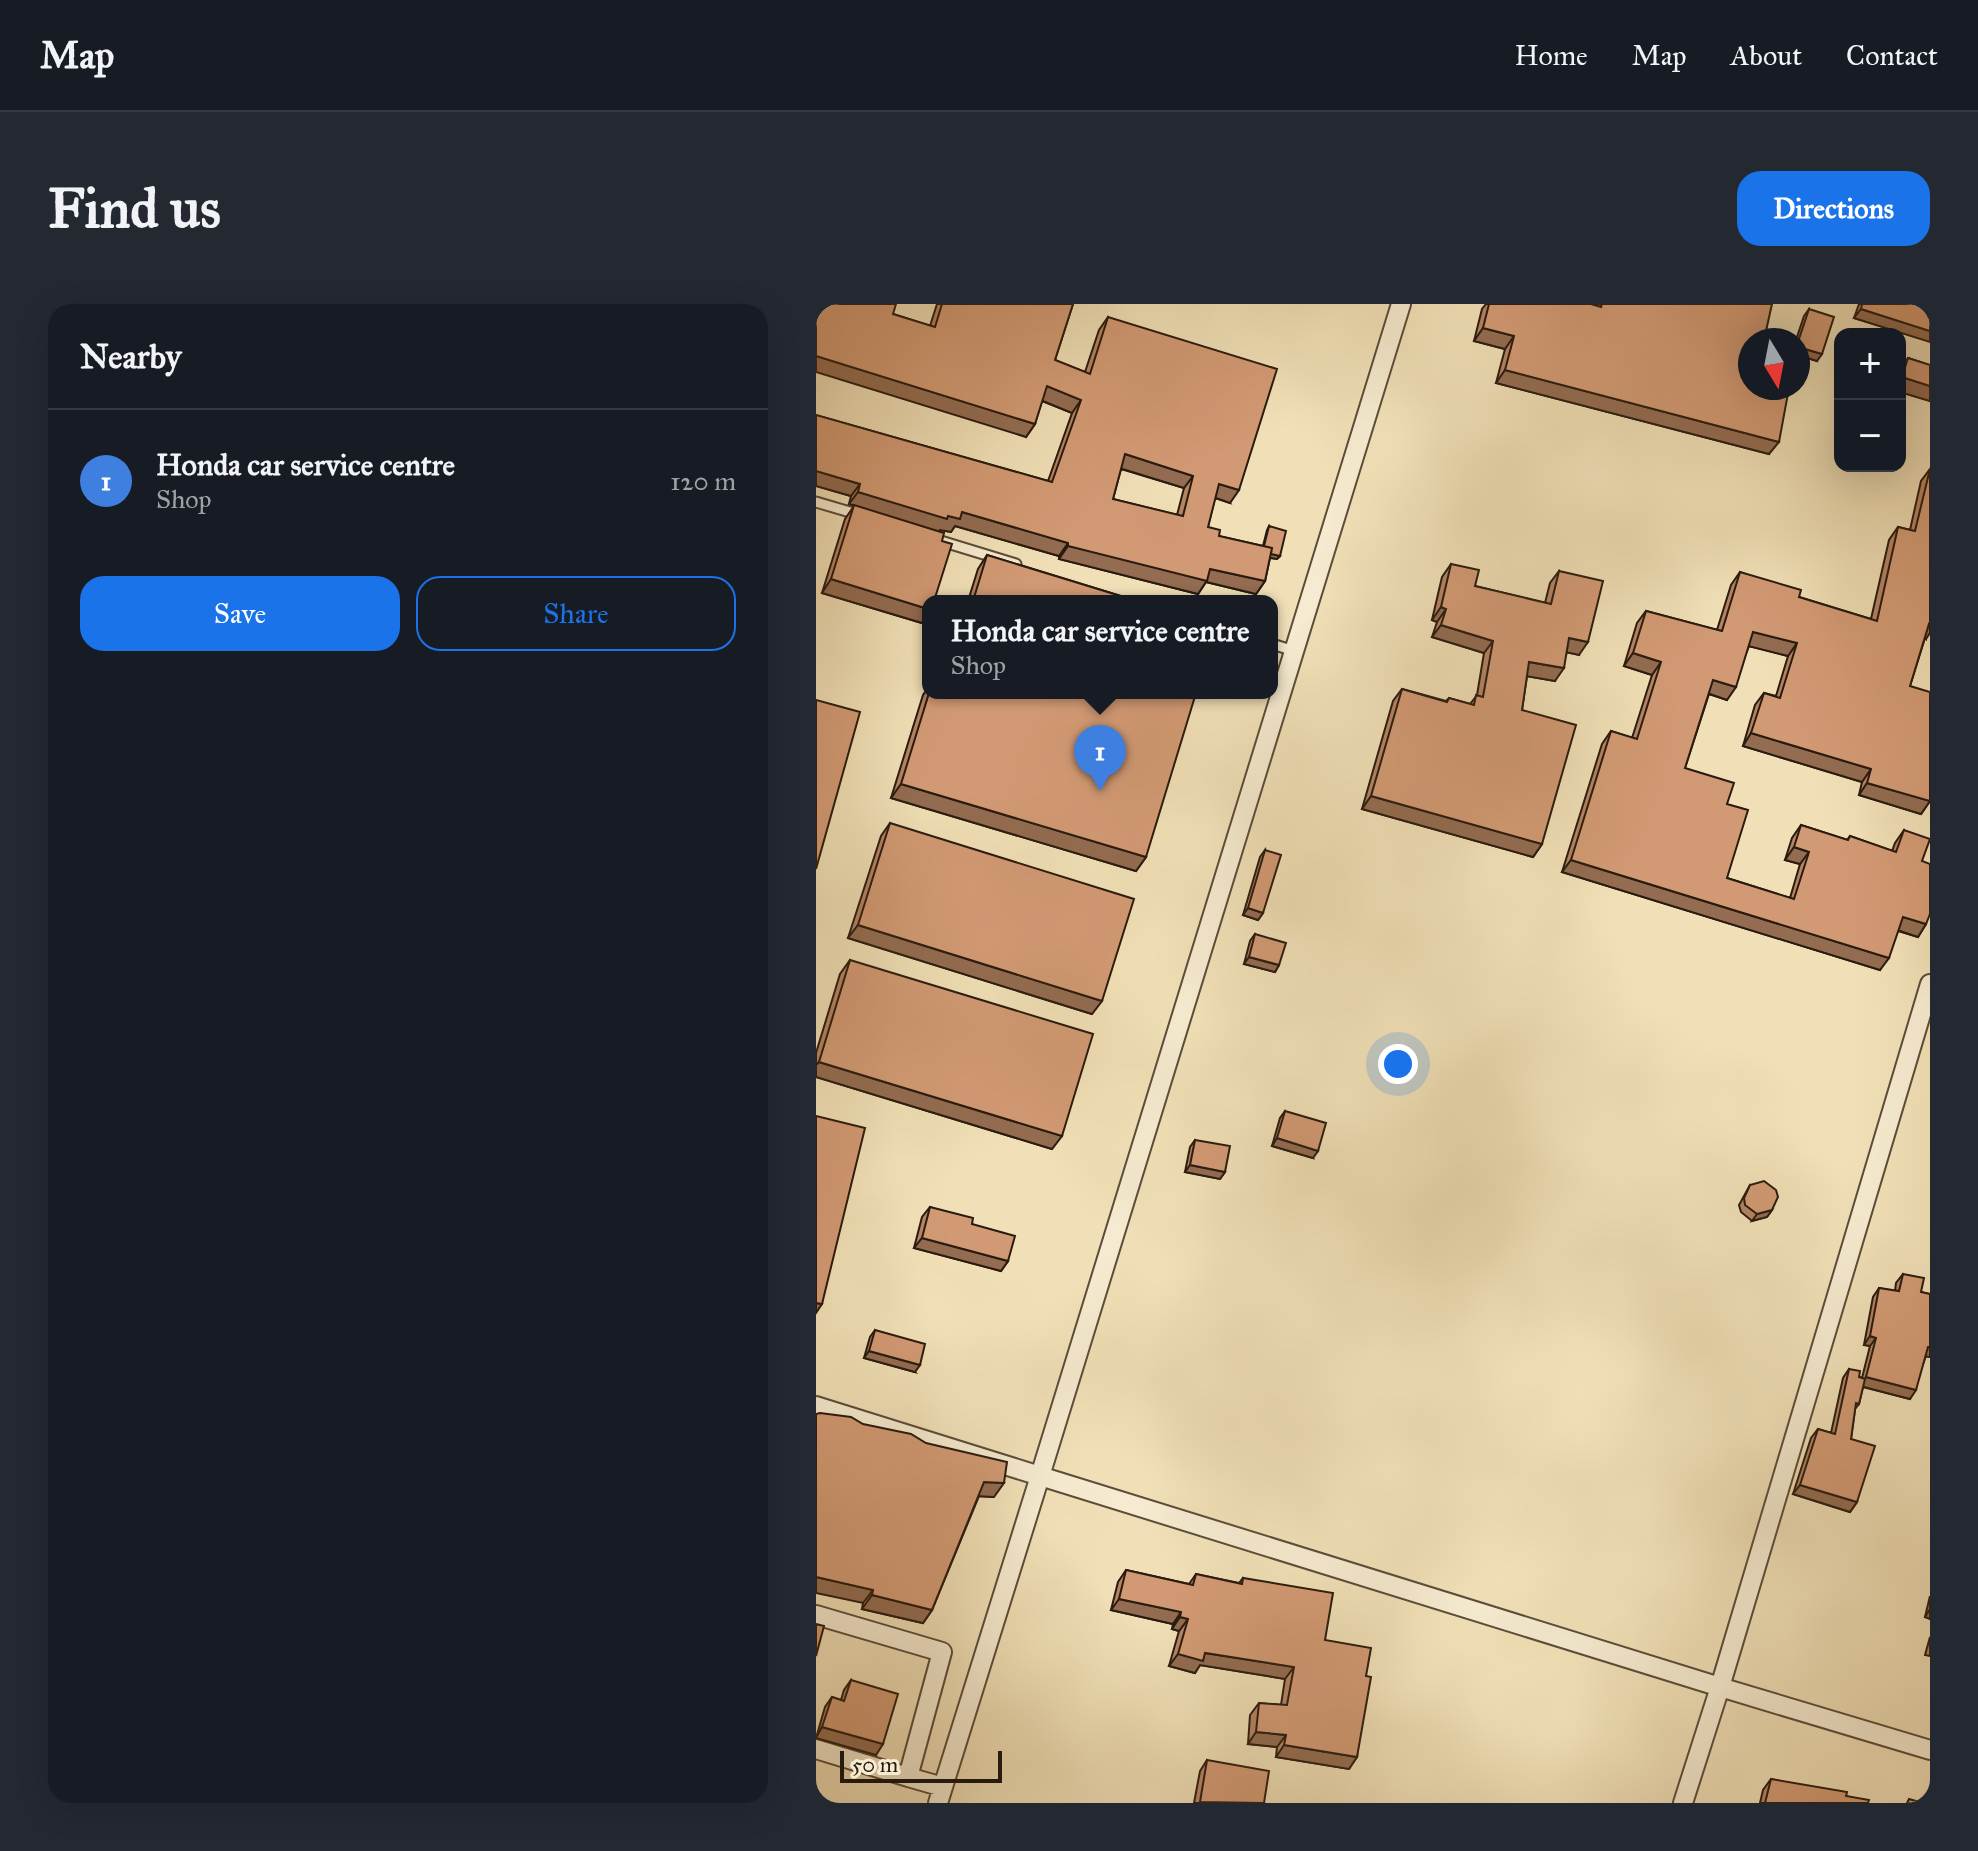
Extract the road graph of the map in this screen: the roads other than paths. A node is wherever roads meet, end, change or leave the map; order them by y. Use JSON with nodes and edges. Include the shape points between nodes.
{"nodes":[{"id":1,"x":1401,"y":304,"type":"edge"},
{"id":2,"x":816,"y":502,"type":"edge"},
{"id":3,"x":877,"y":521,"type":"edge"},
{"id":4,"x":922,"y":535,"type":"edge"},
{"id":5,"x":1028,"y":568,"type":"edge"},
{"id":6,"x":1278,"y":646,"type":"edge"},
{"id":7,"x":1291,"y":650,"type":"junction"},
{"id":8,"x":1278,"y":693,"type":"edge"},
{"id":9,"x":1276,"y":699,"type":"edge"},
{"id":10,"x":1930,"y":984,"type":"edge"},
{"id":11,"x":816,"y":1406,"type":"edge"},
{"id":12,"x":1040,"y":1476,"type":"junction"},
{"id":13,"x":816,"y":1615,"type":"edge"},
{"id":14,"x":1720,"y":1687,"type":"junction"},
{"id":15,"x":816,"y":1749,"type":"edge"},
{"id":16,"x":1930,"y":1750,"type":"edge"},
{"id":17,"x":908,"y":1777,"type":"junction"},
{"id":18,"x":940,"y":1795,"type":"edge"},
{"id":19,"x":1683,"y":1803,"type":"edge"}],
"edges":[{"from":1,"to":7,"type":"street"},
{"from":2,"to":3,"type":"lane"},
{"from":4,"to":5,"type":"lane"},
{"from":6,"to":7,"type":"lane"},
{"from":7,"to":8,"type":"street"},
{"from":9,"to":12,"type":"street"},
{"from":10,"to":14,"type":"street"},
{"from":11,"to":12,"type":"street"},
{"from":12,"to":14,"type":"street"},
{"from":12,"to":18,"type":"street"},
{"from":13,"to":17,"type":"street","via":[[942,1652]]},
{"from":14,"to":16,"type":"street"},
{"from":14,"to":19,"type":"street"},
{"from":15,"to":17,"type":"street"},
{"from":17,"to":18,"type":"street"}]}
